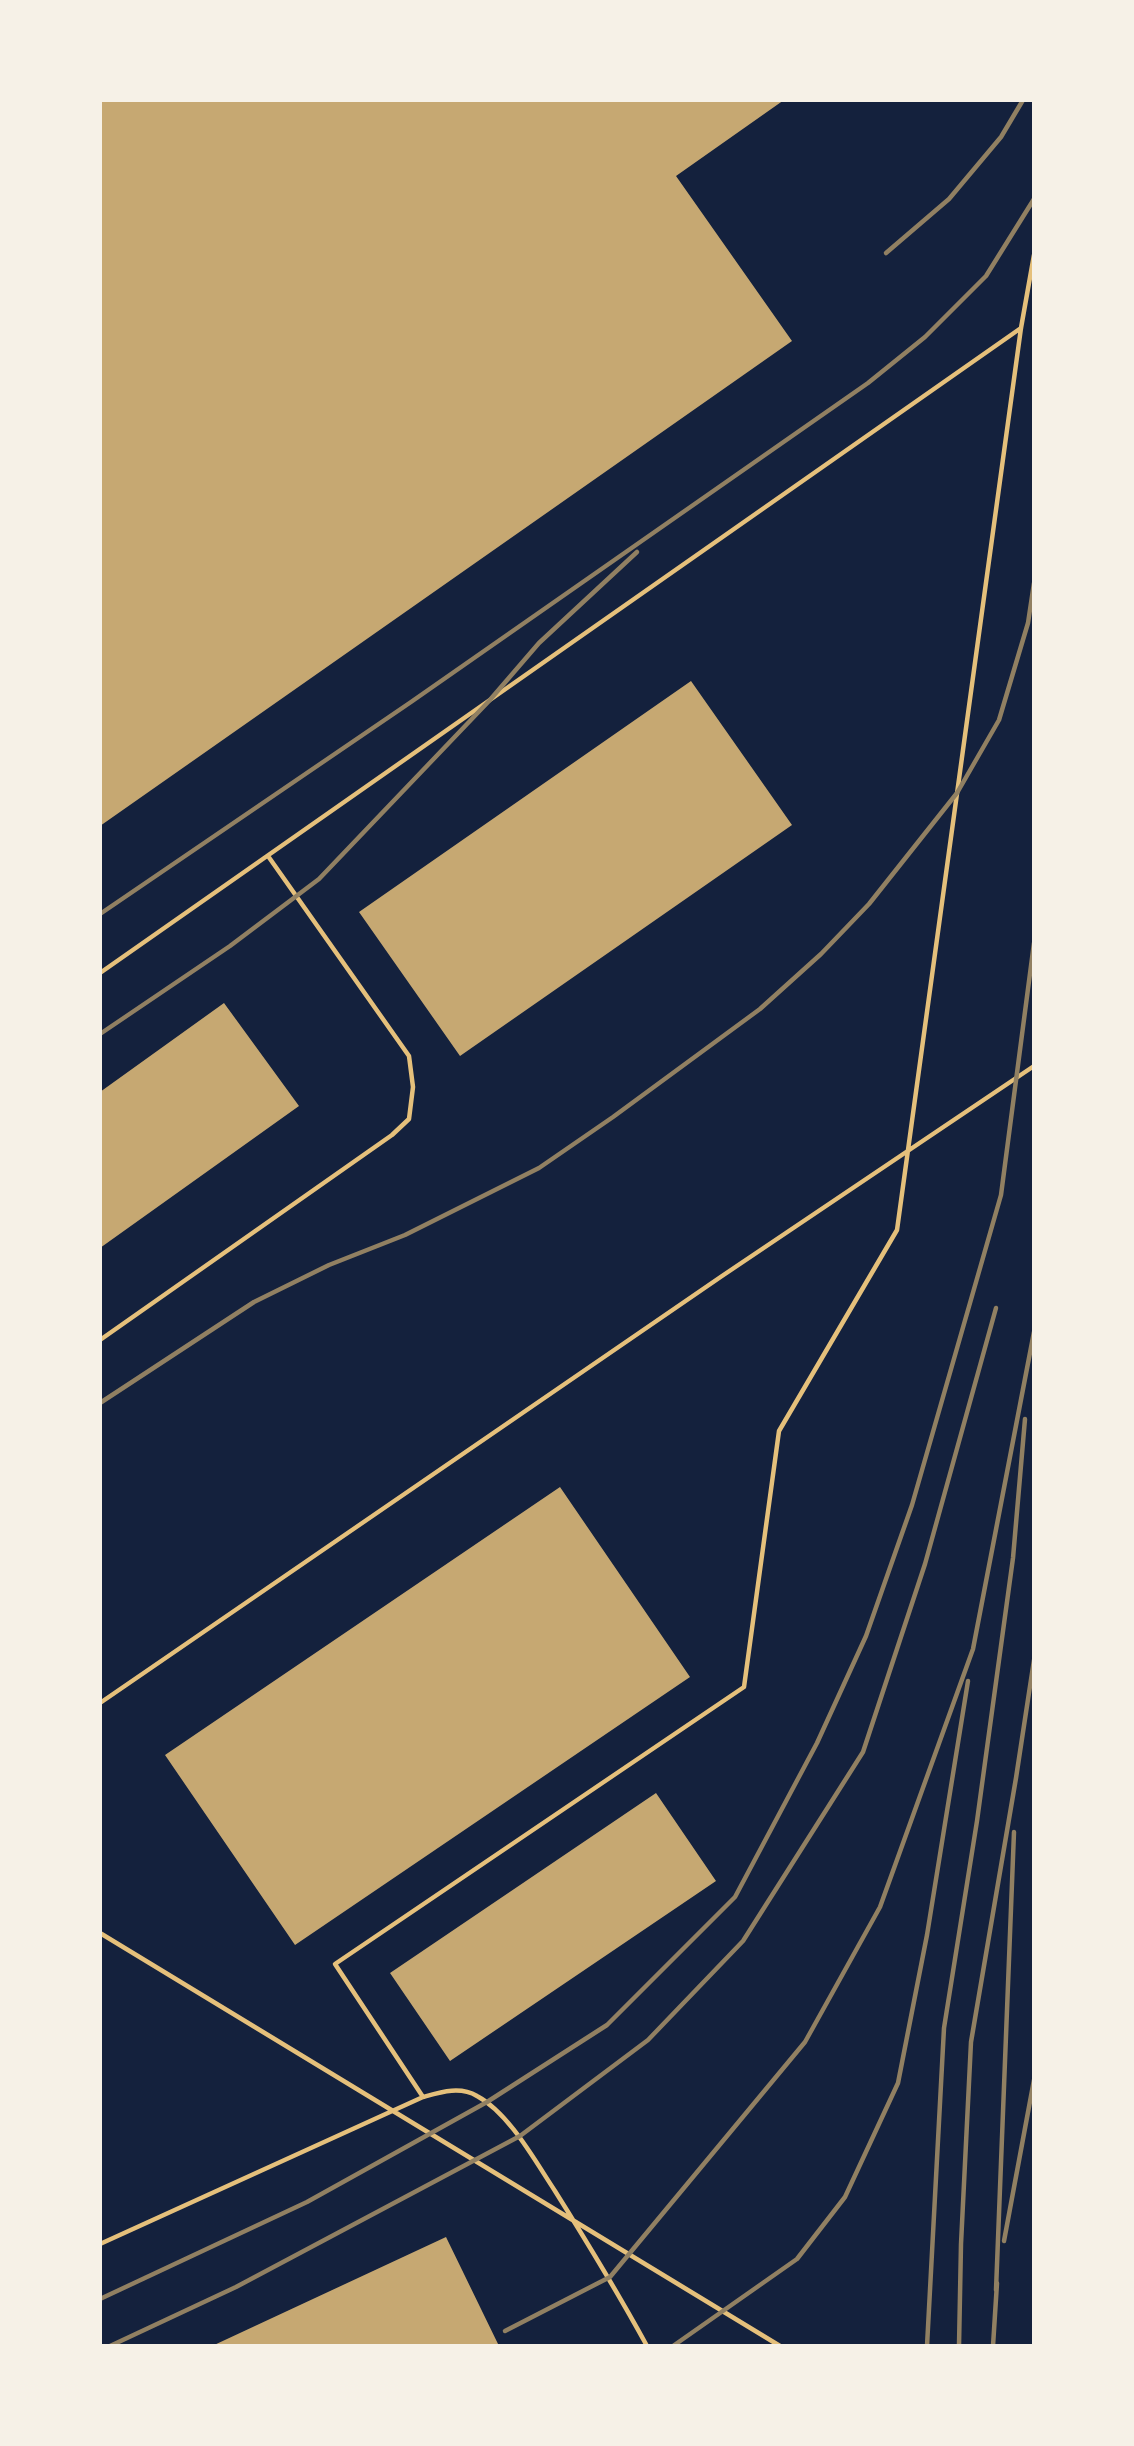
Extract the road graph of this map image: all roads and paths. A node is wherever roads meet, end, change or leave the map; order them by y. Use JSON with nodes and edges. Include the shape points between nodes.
{"nodes":[{"id":1,"x":1034,"y":255,"type":"edge"},
{"id":2,"x":1021,"y":328,"type":"junction"},
{"id":3,"x":268,"y":856,"type":"junction"},
{"id":4,"x":100,"y":973,"type":"edge"},
{"id":5,"x":1034,"y":1066,"type":"edge"},
{"id":6,"x":100,"y":1340,"type":"edge"},
{"id":7,"x":100,"y":1703,"type":"edge"},
{"id":8,"x":100,"y":1933,"type":"edge"},
{"id":9,"x":423,"y":2097,"type":"junction"},
{"id":10,"x":100,"y":2244,"type":"edge"},
{"id":11,"x":647,"y":2346,"type":"edge"},
{"id":12,"x":780,"y":2346,"type":"edge"}],
"edges":[{"from":1,"to":2,"type":"lane"},
{"from":2,"to":3,"type":"lane"},
{"from":2,"to":9,"type":"lane","via":[[897,1230],[779,1431],[744,1687],[335,1964]]},
{"from":3,"to":4,"type":"lane"},
{"from":3,"to":6,"type":"lane","via":[[408,1056],[413,1087],[409,1119],[392,1135]]},
{"from":5,"to":7,"type":"lane"},
{"from":8,"to":12,"type":"lane"},
{"from":9,"to":10,"type":"lane"},
{"from":9,"to":11,"type":"lane","via":[[450,2090],[475,2094],[520,2136],[610,2277]]}]}
